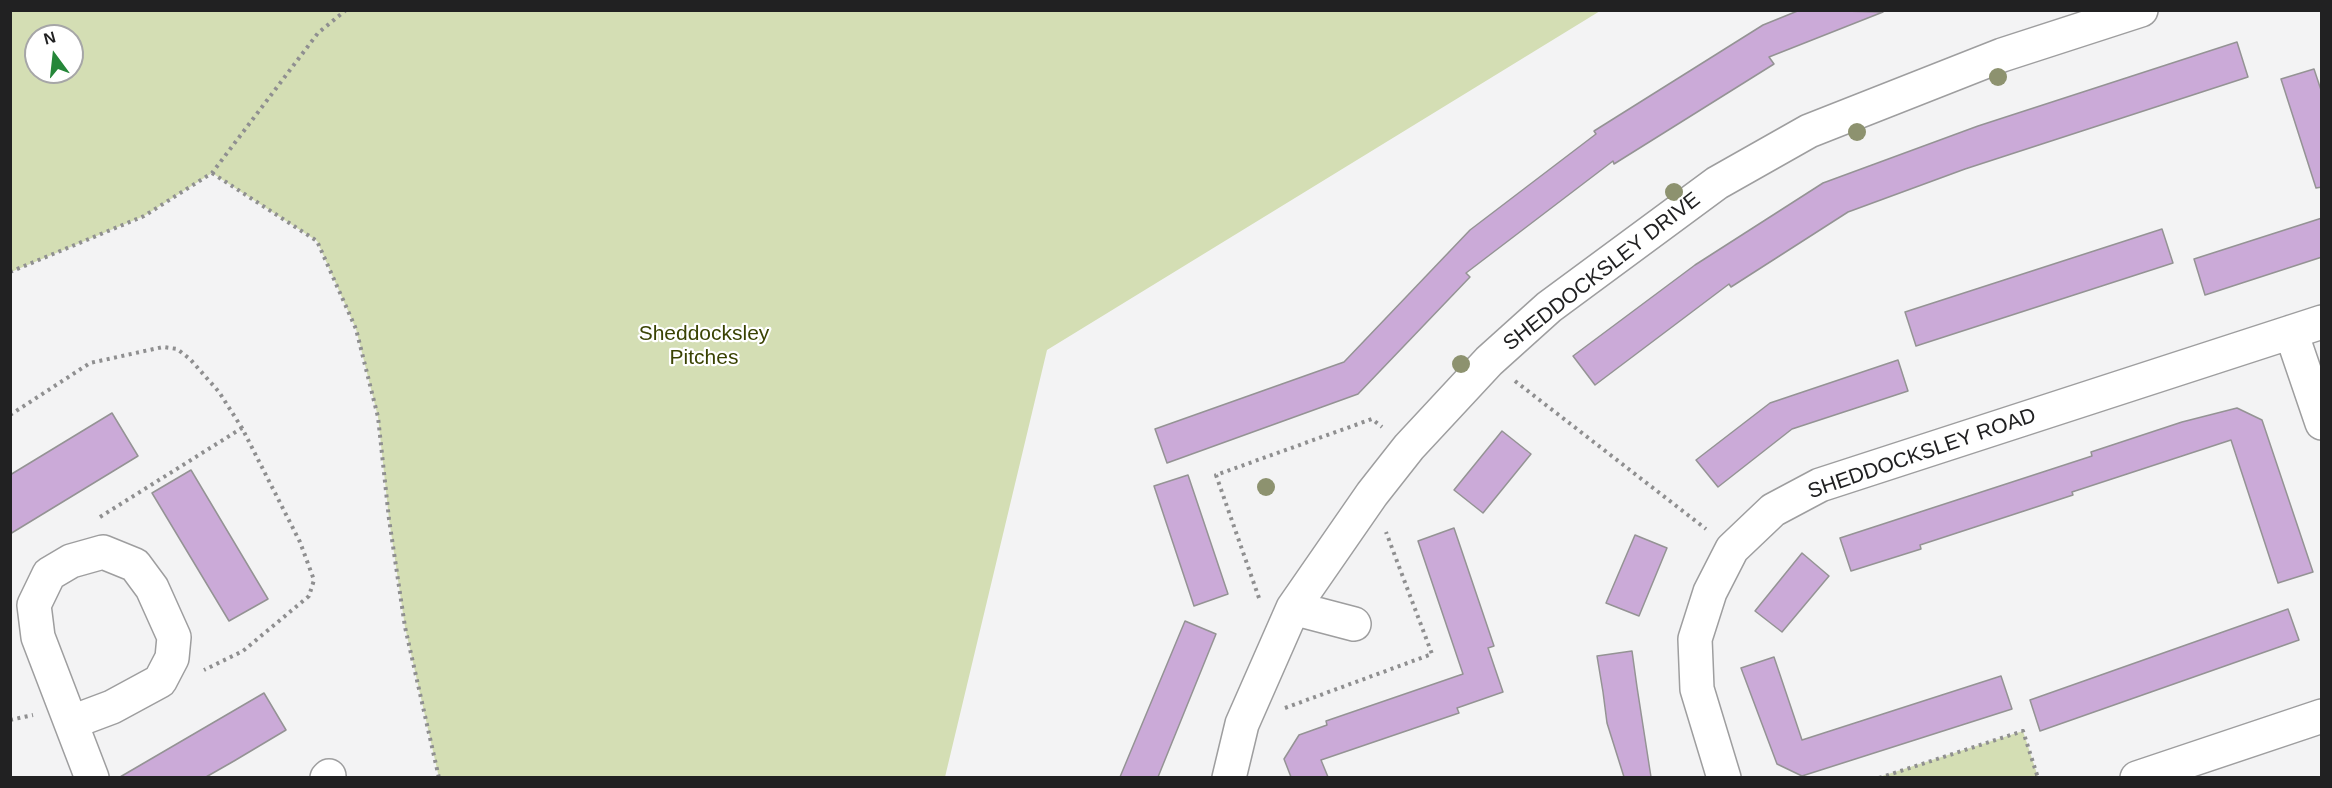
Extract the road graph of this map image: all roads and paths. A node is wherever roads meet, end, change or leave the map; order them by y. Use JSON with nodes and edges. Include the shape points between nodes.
{"nodes":[{"id":1,"x":346,"y":10,"type":"edge"},
{"id":2,"x":2141,"y":10,"type":"edge"},
{"id":3,"x":212,"y":173,"type":"junction"},
{"id":4,"x":10,"y":273,"type":"edge"},
{"id":5,"x":2306,"y":327,"type":"edge"},
{"id":6,"x":1489,"y":361,"type":"junction"},
{"id":7,"x":10,"y":415,"type":"edge"},
{"id":8,"x":2322,"y":423,"type":"edge"},
{"id":9,"x":242,"y":428,"type":"junction"},
{"id":10,"x":1409,"y":447,"type":"junction"},
{"id":11,"x":91,"y":524,"type":"dead end"},
{"id":12,"x":1732,"y":549,"type":"junction"},
{"id":13,"x":1293,"y":608,"type":"junction"},
{"id":14,"x":1354,"y":624,"type":"dead end"},
{"id":15,"x":160,"y":681,"type":"junction"},
{"id":16,"x":2322,"y":716,"type":"edge"},
{"id":17,"x":72,"y":722,"type":"junction"},
{"id":18,"x":92,"y":777,"type":"edge"},
{"id":19,"x":440,"y":777,"type":"edge"},
{"id":20,"x":1229,"y":777,"type":"edge"},
{"id":21,"x":1724,"y":777,"type":"edge"},
{"id":22,"x":1879,"y":777,"type":"edge"},
{"id":23,"x":2038,"y":777,"type":"edge"},
{"id":24,"x":2137,"y":777,"type":"edge"}],
"edges":[{"from":1,"to":3,"type":"path","via":[[318,33]]},
{"from":2,"to":6,"type":"street","name":"SHEDDOCKSLEY DRIVE","via":[[2002,55],[1809,131],[1717,183],[1549,307]]},
{"from":3,"to":4,"type":"path","via":[[144,216]]},
{"from":3,"to":19,"type":"path","via":[[317,241],[356,329],[378,417],[388,519],[405,627]]},
{"from":5,"to":8,"type":"street"},
{"from":5,"to":12,"type":"street","name":"SHEDDOCKSLEY ROAD","via":[[1820,485],[1773,510]]},
{"from":6,"to":10,"type":"street","name":"SHEDDOCKSLEY DRIVE"},
{"from":6,"to":12,"type":"path"},
{"from":7,"to":9,"type":"path","via":[[90,363],[163,347],[190,359],[219,392]]},
{"from":9,"to":11,"type":"path"},
{"from":9,"to":15,"type":"path","via":[[295,531],[314,580],[309,596],[243,651],[203,670]]},
{"from":10,"to":13,"type":"street","name":"SHEDDOCKSLEY DRIVE"},
{"from":10,"to":13,"type":"path","via":[[1372,419],[1216,475],[1259,598]]},
{"from":12,"to":21,"type":"street","name":"SHEDDOCKSLEY ROAD","via":[[1710,592],[1695,639],[1697,689]]},
{"from":13,"to":14,"type":"street"},
{"from":13,"to":20,"type":"street","name":"SHEDDOCKSLEY DRIVE","via":[[1242,724]]},
{"from":15,"to":17,"type":"street","via":[[112,707]]},
{"from":15,"to":17,"type":"street","via":[[172,658],[174,637],[153,588],[135,565],[103,552],[71,561],[49,574],[34,605],[38,637]]},
{"from":16,"to":24,"type":"street"},
{"from":17,"to":18,"type":"street"},
{"from":22,"to":23,"type":"path","via":[[2023,730]]}]}
